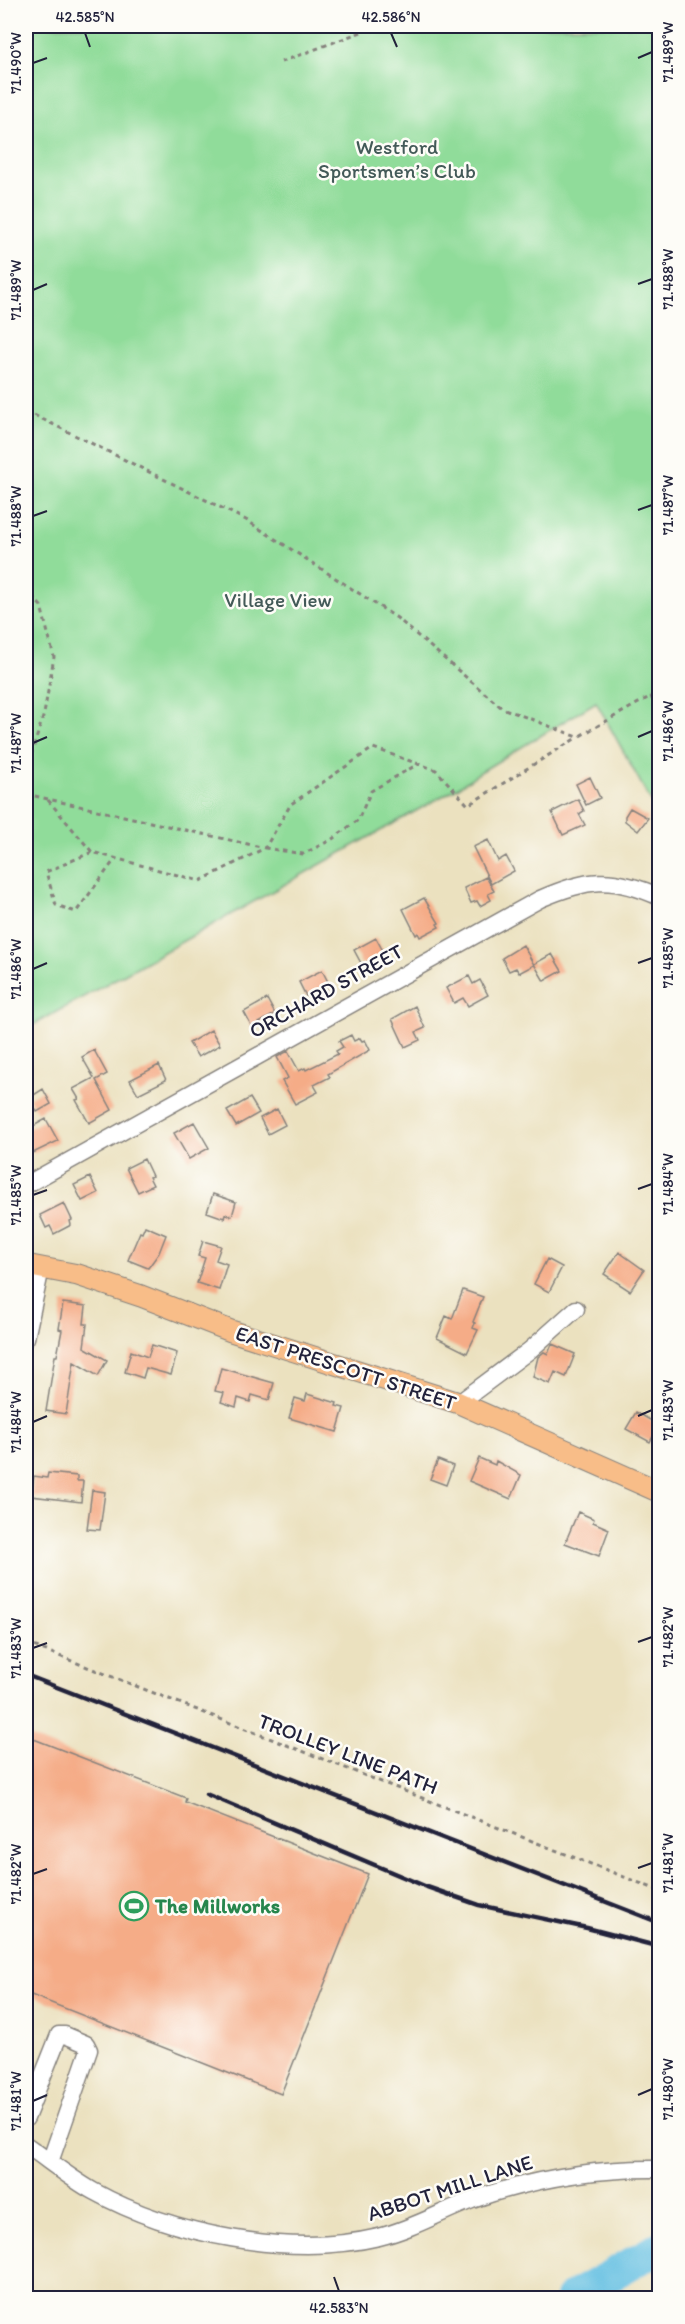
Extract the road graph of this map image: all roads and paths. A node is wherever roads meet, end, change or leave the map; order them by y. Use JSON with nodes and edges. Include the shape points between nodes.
{"nodes":[{"id":1,"x":377,"y":26,"type":"edge"},
{"id":2,"x":281,"y":62,"type":"dead end"},
{"id":3,"x":26,"y":411,"type":"edge"},
{"id":4,"x":26,"y":590,"type":"edge"},
{"id":5,"x":660,"y":691,"type":"edge"},
{"id":6,"x":651,"y":696,"type":"junction"},
{"id":7,"x":660,"y":720,"type":"edge"},
{"id":8,"x":578,"y":737,"type":"junction"},
{"id":9,"x":418,"y":764,"type":"junction"},
{"id":10,"x":26,"y":771,"type":"edge"},
{"id":11,"x":26,"y":794,"type":"edge"},
{"id":12,"x":46,"y":798,"type":"junction"},
{"id":13,"x":265,"y":848,"type":"junction"},
{"id":14,"x":92,"y":852,"type":"junction"},
{"id":15,"x":116,"y":858,"type":"junction"},
{"id":16,"x":660,"y":897,"type":"edge"},
{"id":17,"x":26,"y":1185,"type":"edge"},
{"id":18,"x":33,"y":1267,"type":"edge"},
{"id":19,"x":576,"y":1309,"type":"dead end"},
{"id":20,"x":26,"y":1338,"type":"edge"},
{"id":21,"x":459,"y":1403,"type":"junction"},
{"id":22,"x":660,"y":1492,"type":"edge"},
{"id":23,"x":26,"y":1643,"type":"edge"},
{"id":24,"x":660,"y":1891,"type":"edge"},
{"id":25,"x":26,"y":2118,"type":"edge"},
{"id":26,"x":26,"y":2145,"type":"edge"},
{"id":27,"x":50,"y":2162,"type":"junction"},
{"id":28,"x":660,"y":2169,"type":"edge"}],
"edges":[{"from":1,"to":2,"type":"path"},
{"from":3,"to":8,"type":"path","via":[[246,520],[397,618],[502,708]]},
{"from":4,"to":10,"type":"path","via":[[41,606],[54,657],[44,714]]},
{"from":5,"to":6,"type":"path"},
{"from":6,"to":7,"type":"path"},
{"from":6,"to":8,"type":"path"},
{"from":8,"to":9,"type":"path","via":[[468,805],[436,770]]},
{"from":9,"to":13,"type":"path","via":[[371,791],[358,820],[331,840],[303,854]]},
{"from":9,"to":13,"type":"path","via":[[373,748],[291,804]]},
{"from":11,"to":12,"type":"path"},
{"from":12,"to":13,"type":"path"},
{"from":12,"to":14,"type":"path"},
{"from":13,"to":15,"type":"path","via":[[200,881]]},
{"from":14,"to":15,"type":"path"},
{"from":14,"to":15,"type":"path","via":[[46,872],[56,904],[76,912]]},
{"from":16,"to":17,"type":"street","name":"ORCHARD STREET","via":[[603,881],[583,883],[540,899]]},
{"from":18,"to":20,"type":"street"},
{"from":18,"to":21,"type":"main road","name":"EAST PRESCOTT STREET","via":[[78,1275],[231,1331]]},
{"from":19,"to":21,"type":"street","via":[[530,1350]]},
{"from":21,"to":22,"type":"main road","name":"EAST PRESCOTT STREET"},
{"from":23,"to":24,"type":"path","name":"TROLLEY LINE PATH"},
{"from":25,"to":27,"type":"street","via":[[59,2035],[86,2044],[88,2050]]},
{"from":26,"to":27,"type":"street","name":"ABBOT MILL LANE"},
{"from":27,"to":28,"type":"street","name":"ABBOT MILL LANE","via":[[93,2191],[164,2223],[276,2243],[330,2243],[379,2237],[472,2200],[516,2188],[609,2170]]}]}
